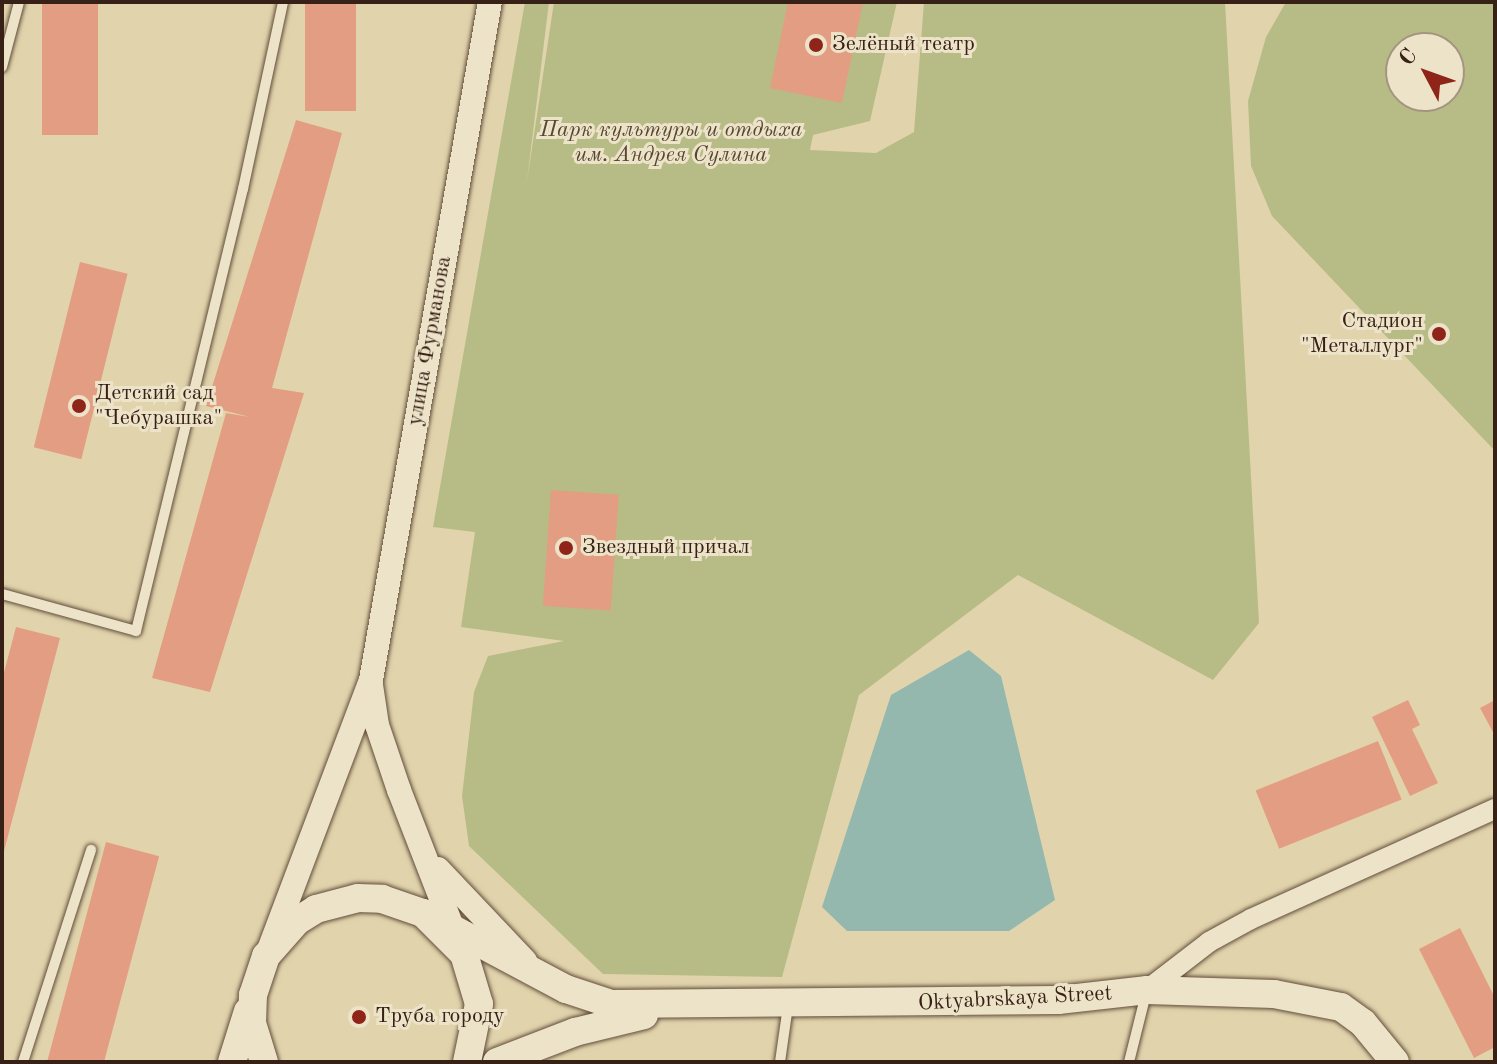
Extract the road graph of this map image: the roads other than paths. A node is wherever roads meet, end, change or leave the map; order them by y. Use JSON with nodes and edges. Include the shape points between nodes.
{"nodes":[{"id":1,"x":19,"y":2,"type":"edge"},
{"id":2,"x":283,"y":2,"type":"edge"},
{"id":3,"x":490,"y":2,"type":"edge"},
{"id":4,"x":2,"y":67,"type":"edge"},
{"id":5,"x":2,"y":594,"type":"edge"},
{"id":6,"x":371,"y":680,"type":"junction"},
{"id":7,"x":1495,"y":809,"type":"edge"},
{"id":8,"x":414,"y":828,"type":"junction"},
{"id":9,"x":91,"y":850,"type":"dead end"},
{"id":10,"x":423,"y":913,"type":"junction"},
{"id":11,"x":452,"y":927,"type":"junction"},
{"id":12,"x":464,"y":954,"type":"junction"},
{"id":13,"x":266,"y":956,"type":"junction"},
{"id":14,"x":546,"y":977,"type":"junction"},
{"id":15,"x":1147,"y":990,"type":"junction"},
{"id":16,"x":253,"y":995,"type":"junction"},
{"id":17,"x":788,"y":1006,"type":"junction"},
{"id":18,"x":680,"y":1007,"type":"junction"},
{"id":19,"x":23,"y":1062,"type":"edge"},
{"id":20,"x":232,"y":1062,"type":"edge"},
{"id":21,"x":264,"y":1062,"type":"edge"},
{"id":22,"x":467,"y":1062,"type":"edge"},
{"id":23,"x":497,"y":1062,"type":"edge"},
{"id":24,"x":780,"y":1062,"type":"edge"},
{"id":25,"x":1129,"y":1062,"type":"edge"},
{"id":26,"x":1395,"y":1062,"type":"edge"}],
"edges":[{"from":1,"to":4,"type":"lane"},
{"from":2,"to":5,"type":"lane","via":[[136,631]]},
{"from":3,"to":6,"type":"street","name":"улица Фурманова"},
{"from":6,"to":8,"type":"street","via":[[377,725]]},
{"from":6,"to":13,"type":"street"},
{"from":7,"to":15,"type":"street","via":[[1251,919],[1209,942]]},
{"from":8,"to":11,"type":"street"},
{"from":8,"to":14,"type":"street","via":[[455,892]]},
{"from":9,"to":19,"type":"lane"},
{"from":10,"to":11,"type":"main road"},
{"from":10,"to":12,"type":"main road"},
{"from":10,"to":13,"type":"main road","via":[[382,899],[337,901],[297,921]]},
{"from":11,"to":12,"type":"street"},
{"from":11,"to":14,"type":"main road"},
{"from":12,"to":22,"type":"main road","via":[[479,1004]]},
{"from":13,"to":16,"type":"main road"},
{"from":14,"to":18,"type":"main road","via":[[611,1004]]},
{"from":15,"to":17,"type":"main road","name":"Oktyabrskaya Street","via":[[1058,1000]]},
{"from":15,"to":25,"type":"lane"},
{"from":15,"to":26,"type":"main road","name":"Oktyabrskaya Street","via":[[1314,998],[1341,1007],[1363,1023]]},
{"from":16,"to":20,"type":"main road"},
{"from":16,"to":21,"type":"main road","via":[[252,1023]]},
{"from":17,"to":18,"type":"main road","name":"Oktyabrskaya Street"},
{"from":17,"to":24,"type":"lane"},
{"from":18,"to":23,"type":"main road","via":[[575,1032]]}]}
